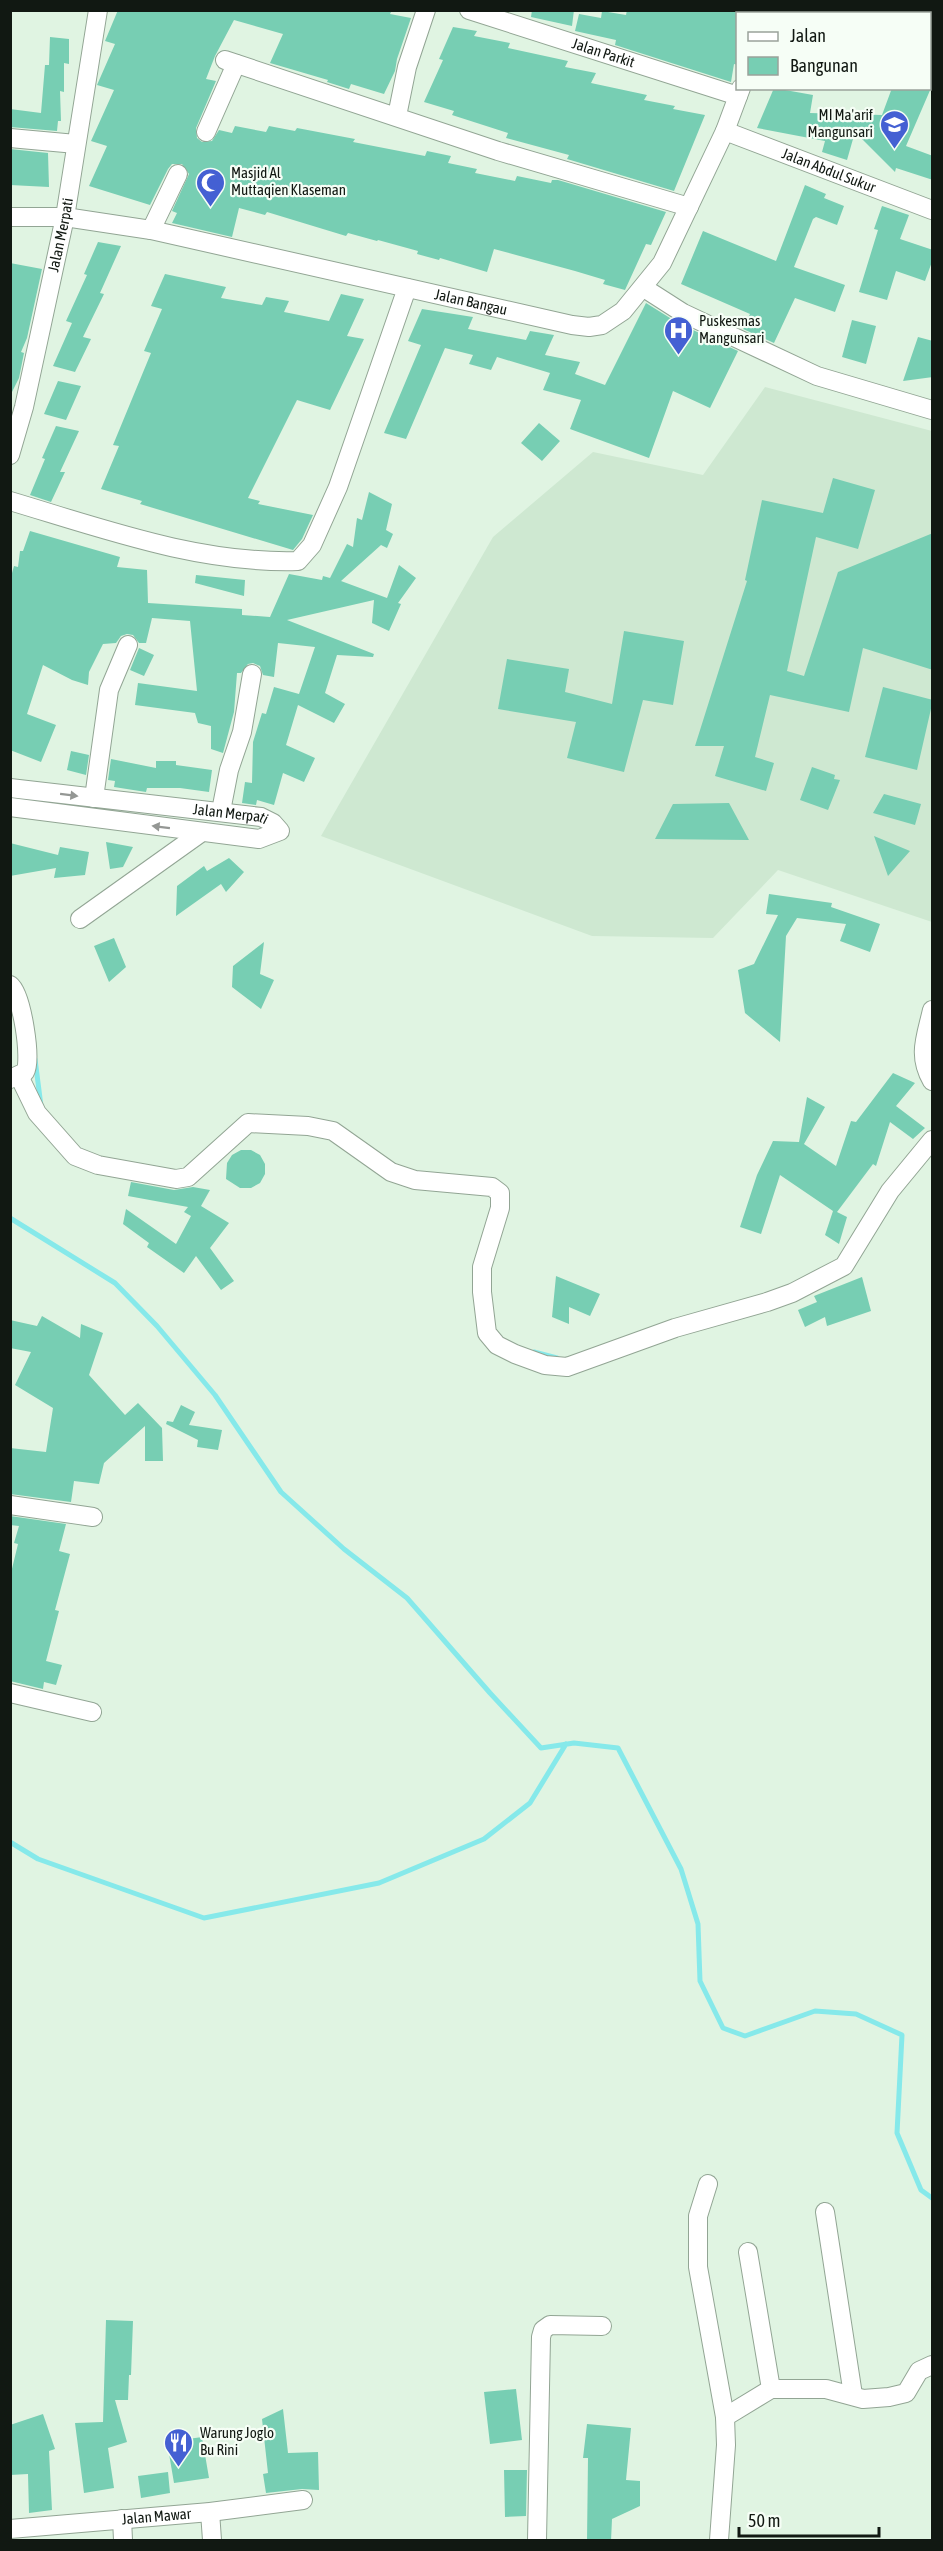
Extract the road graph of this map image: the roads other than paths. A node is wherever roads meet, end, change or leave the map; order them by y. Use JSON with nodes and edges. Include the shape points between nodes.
{"nodes":[{"id":1,"x":98,"y":10,"type":"edge"},
{"id":2,"x":426,"y":10,"type":"edge"},
{"id":3,"x":468,"y":10,"type":"edge"},
{"id":4,"x":740,"y":92,"type":"edge"},
{"id":5,"x":397,"y":116,"type":"junction"},
{"id":6,"x":725,"y":131,"type":"junction"},
{"id":7,"x":206,"y":132,"type":"dead end"},
{"id":8,"x":10,"y":138,"type":"edge"},
{"id":9,"x":76,"y":144,"type":"junction"},
{"id":10,"x":178,"y":174,"type":"dead end"},
{"id":11,"x":689,"y":207,"type":"junction"},
{"id":12,"x":933,"y":210,"type":"edge"},
{"id":13,"x":10,"y":217,"type":"edge"},
{"id":14,"x":65,"y":217,"type":"junction"},
{"id":15,"x":151,"y":230,"type":"junction"},
{"id":16,"x":407,"y":288,"type":"junction"},
{"id":17,"x":644,"y":288,"type":"junction"},
{"id":18,"x":17,"y":405,"type":"edge"},
{"id":19,"x":933,"y":410,"type":"edge"},
{"id":20,"x":10,"y":455,"type":"edge"},
{"id":21,"x":10,"y":501,"type":"edge"},
{"id":22,"x":128,"y":645,"type":"dead end"},
{"id":23,"x":252,"y":674,"type":"dead end"},
{"id":24,"x":10,"y":788,"type":"edge"},
{"id":25,"x":94,"y":798,"type":"junction"},
{"id":26,"x":10,"y":807,"type":"edge"},
{"id":27,"x":221,"y":811,"type":"junction"},
{"id":28,"x":202,"y":832,"type":"junction"},
{"id":29,"x":80,"y":919,"type":"dead end"},
{"id":30,"x":10,"y":986,"type":"edge"},
{"id":31,"x":933,"y":1010,"type":"edge"},
{"id":32,"x":15,"y":1077,"type":"edge"},
{"id":33,"x":933,"y":1081,"type":"edge"},
{"id":34,"x":933,"y":1140,"type":"edge"},
{"id":35,"x":10,"y":1505,"type":"edge"},
{"id":36,"x":93,"y":1517,"type":"dead end"},
{"id":37,"x":10,"y":1694,"type":"edge"},
{"id":38,"x":92,"y":1712,"type":"dead end"},
{"id":39,"x":708,"y":2184,"type":"dead end"},
{"id":40,"x":825,"y":2212,"type":"dead end"},
{"id":41,"x":747,"y":2252,"type":"dead end"},
{"id":42,"x":602,"y":2326,"type":"dead end"},
{"id":43,"x":933,"y":2364,"type":"edge"},
{"id":44,"x":771,"y":2389,"type":"junction"},
{"id":45,"x":853,"y":2395,"type":"junction"},
{"id":46,"x":725,"y":2417,"type":"junction"},
{"id":47,"x":303,"y":2500,"type":"dead end"},
{"id":48,"x":210,"y":2512,"type":"junction"},
{"id":49,"x":122,"y":2519,"type":"junction"},
{"id":50,"x":10,"y":2529,"type":"edge"},
{"id":51,"x":123,"y":2541,"type":"edge"},
{"id":52,"x":212,"y":2541,"type":"edge"},
{"id":53,"x":537,"y":2541,"type":"edge"},
{"id":54,"x":719,"y":2541,"type":"edge"}],
"edges":[{"from":1,"to":9,"type":"street","name":"Jalan Merpati"},
{"from":2,"to":5,"type":"street","via":[[407,67]]},
{"from":3,"to":4,"type":"street","name":"Jalan Parkit"},
{"from":4,"to":6,"type":"street","name":"Jalan Bangau"},
{"from":5,"to":7,"type":"street","via":[[231,62]]},
{"from":5,"to":11,"type":"street","via":[[498,151]]},
{"from":6,"to":11,"type":"street","name":"Jalan Bangau"},
{"from":6,"to":12,"type":"street","name":"Jalan Abdul Sukur"},
{"from":8,"to":9,"type":"street"},
{"from":9,"to":14,"type":"street","name":"Jalan Merpati"},
{"from":10,"to":15,"type":"street"},
{"from":11,"to":17,"type":"street","name":"Jalan Bangau","via":[[662,263]]},
{"from":13,"to":14,"type":"street","name":"Jalan Bangau"},
{"from":14,"to":15,"type":"street","name":"Jalan Bangau"},
{"from":14,"to":18,"type":"street","name":"Jalan Merpati"},
{"from":15,"to":16,"type":"street","name":"Jalan Bangau"},
{"from":16,"to":17,"type":"street","name":"Jalan Bangau","via":[[589,327],[602,325],[623,311]]},
{"from":16,"to":21,"type":"street","via":[[338,487],[312,545],[298,561],[220,557],[129,536]]},
{"from":17,"to":19,"type":"street","via":[[683,313],[817,376]]},
{"from":18,"to":20,"type":"street","name":"Jalan Merpati"},
{"from":22,"to":25,"type":"street","via":[[109,690]]},
{"from":23,"to":27,"type":"street","via":[[242,732]]},
{"from":24,"to":25,"type":"street","name":"Jalan Merpati","one_way":true},
{"from":25,"to":27,"type":"street","name":"Jalan Merpati"},
{"from":28,"to":26,"type":"street","name":"Jalan Merpati","one_way":true},
{"from":27,"to":28,"type":"street","name":"Jalan Merpati","via":[[261,817],[280,831],[259,839]]},
{"from":28,"to":29,"type":"street"},
{"from":30,"to":32,"type":"street","via":[[16,990],[20,1004],[28,1060],[27,1069]]},
{"from":31,"to":33,"type":"street","via":[[922,1052]]},
{"from":32,"to":34,"type":"street","via":[[37,1113],[75,1156],[98,1165],[176,1179],[188,1177],[248,1123],[278,1124],[333,1131],[390,1172],[415,1180],[492,1187],[500,1193],[500,1208],[482,1268],[487,1333],[497,1345],[515,1354],[545,1365],[567,1367],[675,1328],[792,1293],[844,1266],[890,1191]]},
{"from":35,"to":36,"type":"street"},
{"from":37,"to":38,"type":"street"},
{"from":39,"to":46,"type":"street","via":[[698,2216],[698,2267]]},
{"from":40,"to":45,"type":"street"},
{"from":41,"to":44,"type":"street"},
{"from":42,"to":53,"type":"street","via":[[550,2325],[541,2337]]},
{"from":43,"to":45,"type":"street","via":[[919,2371],[906,2393],[863,2399]]},
{"from":44,"to":45,"type":"street","via":[[826,2389]]},
{"from":44,"to":46,"type":"street"},
{"from":46,"to":54,"type":"street"},
{"from":47,"to":48,"type":"street","name":"Jalan Mawar"},
{"from":48,"to":49,"type":"street","name":"Jalan Mawar"},
{"from":48,"to":52,"type":"street"},
{"from":49,"to":50,"type":"street","name":"Jalan Mawar"},
{"from":49,"to":51,"type":"street"}]}
